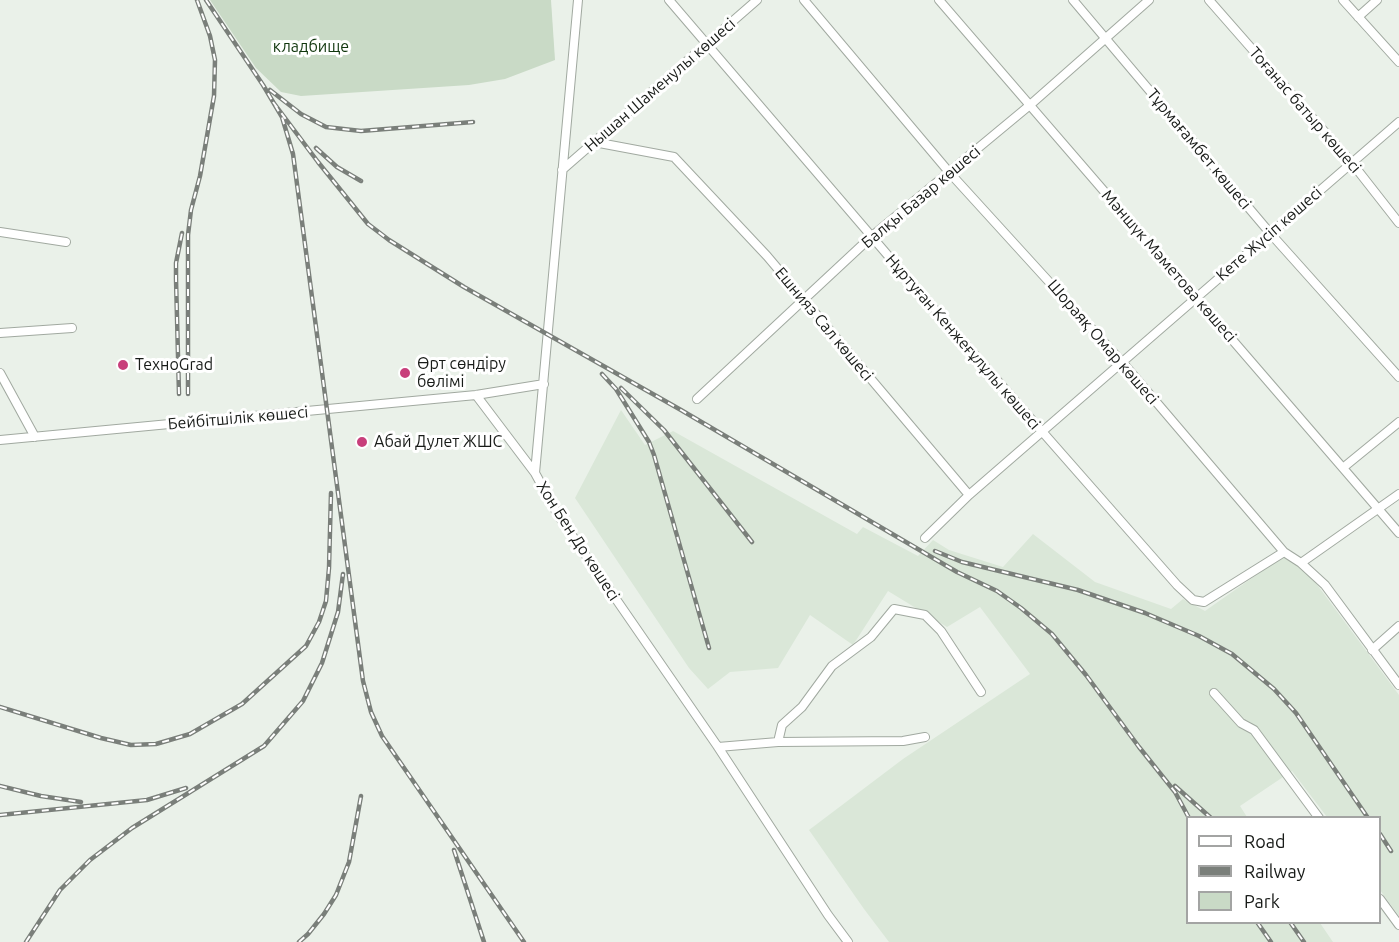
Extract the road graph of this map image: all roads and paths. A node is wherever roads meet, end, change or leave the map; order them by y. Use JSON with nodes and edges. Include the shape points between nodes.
{"nodes":[{"id":1,"x":578,"y":0,"type":"edge"},
{"id":2,"x":669,"y":0,"type":"edge"},
{"id":3,"x":757,"y":0,"type":"edge"},
{"id":4,"x":804,"y":0,"type":"edge"},
{"id":5,"x":939,"y":0,"type":"edge"},
{"id":6,"x":1073,"y":0,"type":"edge"},
{"id":7,"x":1149,"y":0,"type":"edge"},
{"id":8,"x":1209,"y":0,"type":"edge"},
{"id":9,"x":1343,"y":0,"type":"edge"},
{"id":10,"x":1377,"y":0,"type":"edge"},
{"id":11,"x":1358,"y":17,"type":"junction"},
{"id":12,"x":1106,"y":38,"type":"junction"},
{"id":13,"x":706,"y":44,"type":"junction"},
{"id":14,"x":1399,"y":62,"type":"edge"},
{"id":15,"x":1030,"y":105,"type":"junction"},
{"id":16,"x":1399,"y":122,"type":"edge"},
{"id":17,"x":594,"y":142,"type":"junction"},
{"id":18,"x":1352,"y":163,"type":"junction"},
{"id":19,"x":562,"y":170,"type":"junction"},
{"id":20,"x":950,"y":172,"type":"junction"},
{"id":21,"x":1399,"y":223,"type":"edge"},
{"id":22,"x":0,"y":232,"type":"edge"},
{"id":23,"x":1270,"y":233,"type":"junction"},
{"id":24,"x":872,"y":236,"type":"junction"},
{"id":25,"x":66,"y":242,"type":"dead end"},
{"id":26,"x":1196,"y":297,"type":"junction"},
{"id":27,"x":804,"y":300,"type":"junction"},
{"id":28,"x":72,"y":328,"type":"dead end"},
{"id":29,"x":0,"y":333,"type":"edge"},
{"id":30,"x":1123,"y":363,"type":"junction"},
{"id":31,"x":0,"y":373,"type":"edge"},
{"id":32,"x":1399,"y":376,"type":"edge"},
{"id":33,"x":544,"y":384,"type":"junction"},
{"id":34,"x":476,"y":395,"type":"junction"},
{"id":35,"x":697,"y":399,"type":"dead end"},
{"id":36,"x":1399,"y":422,"type":"edge"},
{"id":37,"x":1041,"y":432,"type":"junction"},
{"id":38,"x":35,"y":437,"type":"junction"},
{"id":39,"x":0,"y":440,"type":"edge"},
{"id":40,"x":1344,"y":467,"type":"junction"},
{"id":41,"x":535,"y":473,"type":"junction"},
{"id":42,"x":1399,"y":494,"type":"edge"},
{"id":43,"x":969,"y":495,"type":"junction"},
{"id":44,"x":1378,"y":509,"type":"junction"},
{"id":45,"x":1399,"y":533,"type":"edge"},
{"id":46,"x":925,"y":538,"type":"dead end"},
{"id":47,"x":1284,"y":552,"type":"junction"},
{"id":48,"x":1302,"y":563,"type":"junction"},
{"id":49,"x":1399,"y":626,"type":"edge"},
{"id":50,"x":1372,"y":650,"type":"junction"},
{"id":51,"x":1399,"y":685,"type":"edge"},
{"id":52,"x":981,"y":692,"type":"dead end"},
{"id":53,"x":1214,"y":693,"type":"dead end"},
{"id":54,"x":925,"y":737,"type":"dead end"},
{"id":55,"x":778,"y":742,"type":"junction"},
{"id":56,"x":718,"y":747,"type":"junction"},
{"id":57,"x":1318,"y":816,"type":"edge"},
{"id":58,"x":1381,"y":900,"type":"edge"},
{"id":59,"x":1399,"y":925,"type":"edge"},
{"id":60,"x":848,"y":942,"type":"edge"}],
"edges":[{"from":1,"to":19,"type":"street","name":"Хон Бен До көшесі"},
{"from":2,"to":13,"type":"street","name":"Нұртуған Кенжеғұлұлы көшесі"},
{"from":3,"to":13,"type":"street","name":"Нышан Шаменулы көшесі"},
{"from":4,"to":20,"type":"street","name":"Шораяқ Омар көшесі"},
{"from":5,"to":15,"type":"street","name":"Мәншүк Мәметова көшесі"},
{"from":6,"to":12,"type":"street","name":"Тұрмағамбет көшесі"},
{"from":7,"to":12,"type":"street","name":"Балқы Базар көшесі"},
{"from":8,"to":18,"type":"street","name":"Тоғанас батыр көшесі"},
{"from":9,"to":11,"type":"street"},
{"from":10,"to":11,"type":"street"},
{"from":11,"to":14,"type":"street"},
{"from":12,"to":15,"type":"street","name":"Балқы Базар көшесі"},
{"from":12,"to":23,"type":"street","name":"Тұрмағамбет көшесі"},
{"from":13,"to":17,"type":"street","name":"Нышан Шаменулы көшесі"},
{"from":13,"to":24,"type":"street","name":"Нұртуған Кенжеғұлұлы көшесі"},
{"from":15,"to":20,"type":"street","name":"Балқы Базар көшесі"},
{"from":15,"to":26,"type":"street","name":"Мәншүк Мәметова көшесі"},
{"from":16,"to":18,"type":"street","name":"Кете Жүсіп көшесі"},
{"from":17,"to":19,"type":"street","name":"Нышан Шаменулы көшесі"},
{"from":17,"to":27,"type":"street","name":"Ешнияз Сал көшесі","via":[[674,157]]},
{"from":18,"to":21,"type":"street","name":"Тоғанас батыр көшесі"},
{"from":18,"to":23,"type":"street","name":"Кете Жүсіп көшесі"},
{"from":19,"to":33,"type":"street","name":"Хон Бен До көшесі"},
{"from":20,"to":24,"type":"street","name":"Балқы Базар көшесі"},
{"from":20,"to":30,"type":"street","name":"Шораяқ Омар көшесі"},
{"from":22,"to":25,"type":"street"},
{"from":23,"to":26,"type":"street","name":"Кете Жүсіп көшесі"},
{"from":23,"to":32,"type":"street","name":"Тұрмағамбет көшесі"},
{"from":24,"to":27,"type":"street","name":"Балқы Базар көшесі"},
{"from":24,"to":37,"type":"street","name":"Нұртуған Кенжеғұлұлы көшесі"},
{"from":26,"to":30,"type":"street","name":"Кете Жүсіп көшесі"},
{"from":26,"to":40,"type":"street","name":"Мәншүк Мәметова көшесі"},
{"from":27,"to":35,"type":"street","name":"Балқы Базар көшесі"},
{"from":27,"to":43,"type":"street","name":"Ешнияз Сал көшесі"},
{"from":28,"to":29,"type":"street"},
{"from":30,"to":37,"type":"street","name":"Кете Жүсіп көшесі"},
{"from":30,"to":47,"type":"street","name":"Шораяқ Омар көшесі"},
{"from":31,"to":38,"type":"street"},
{"from":33,"to":34,"type":"street","name":"Бейбітшілік көшесі"},
{"from":33,"to":41,"type":"street","name":"Хон Бен До көшесі"},
{"from":34,"to":38,"type":"street","name":"Бейбітшілік көшесі"},
{"from":34,"to":41,"type":"street"},
{"from":36,"to":40,"type":"street"},
{"from":37,"to":43,"type":"street","name":"Кете Жүсіп көшесі"},
{"from":37,"to":47,"type":"street","name":"Нұртуған Кенжеғұлұлы көшесі","via":[[1193,600],[1204,602]]},
{"from":38,"to":39,"type":"street","name":"Бейбітшілік көшесі"},
{"from":40,"to":44,"type":"street","name":"Мәншүк Мәметова көшесі"},
{"from":41,"to":56,"type":"street","name":"Хон Бен До көшесі","via":[[558,515]]},
{"from":42,"to":44,"type":"street"},
{"from":43,"to":46,"type":"street","name":"Кете Жүсіп көшесі"},
{"from":44,"to":45,"type":"street","name":"Мәншүк Мәметова көшесі"},
{"from":44,"to":48,"type":"street"},
{"from":47,"to":48,"type":"street","name":"Шораяқ Омар көшесі"},
{"from":48,"to":50,"type":"street","name":"Шораяқ Омар көшесі","via":[[1325,585]]},
{"from":49,"to":50,"type":"street"},
{"from":50,"to":51,"type":"street","name":"Шораяқ Омар көшесі"},
{"from":52,"to":55,"type":"street","via":[[941,631],[925,615],[894,609],[871,638],[832,666],[802,707],[782,725]]},
{"from":53,"to":57,"type":"street","via":[[1240,723],[1254,730]]},
{"from":54,"to":55,"type":"street","via":[[903,741]]},
{"from":55,"to":56,"type":"street"},
{"from":56,"to":60,"type":"street","name":"Хон Бен До көшесі"},
{"from":58,"to":59,"type":"street"}]}
